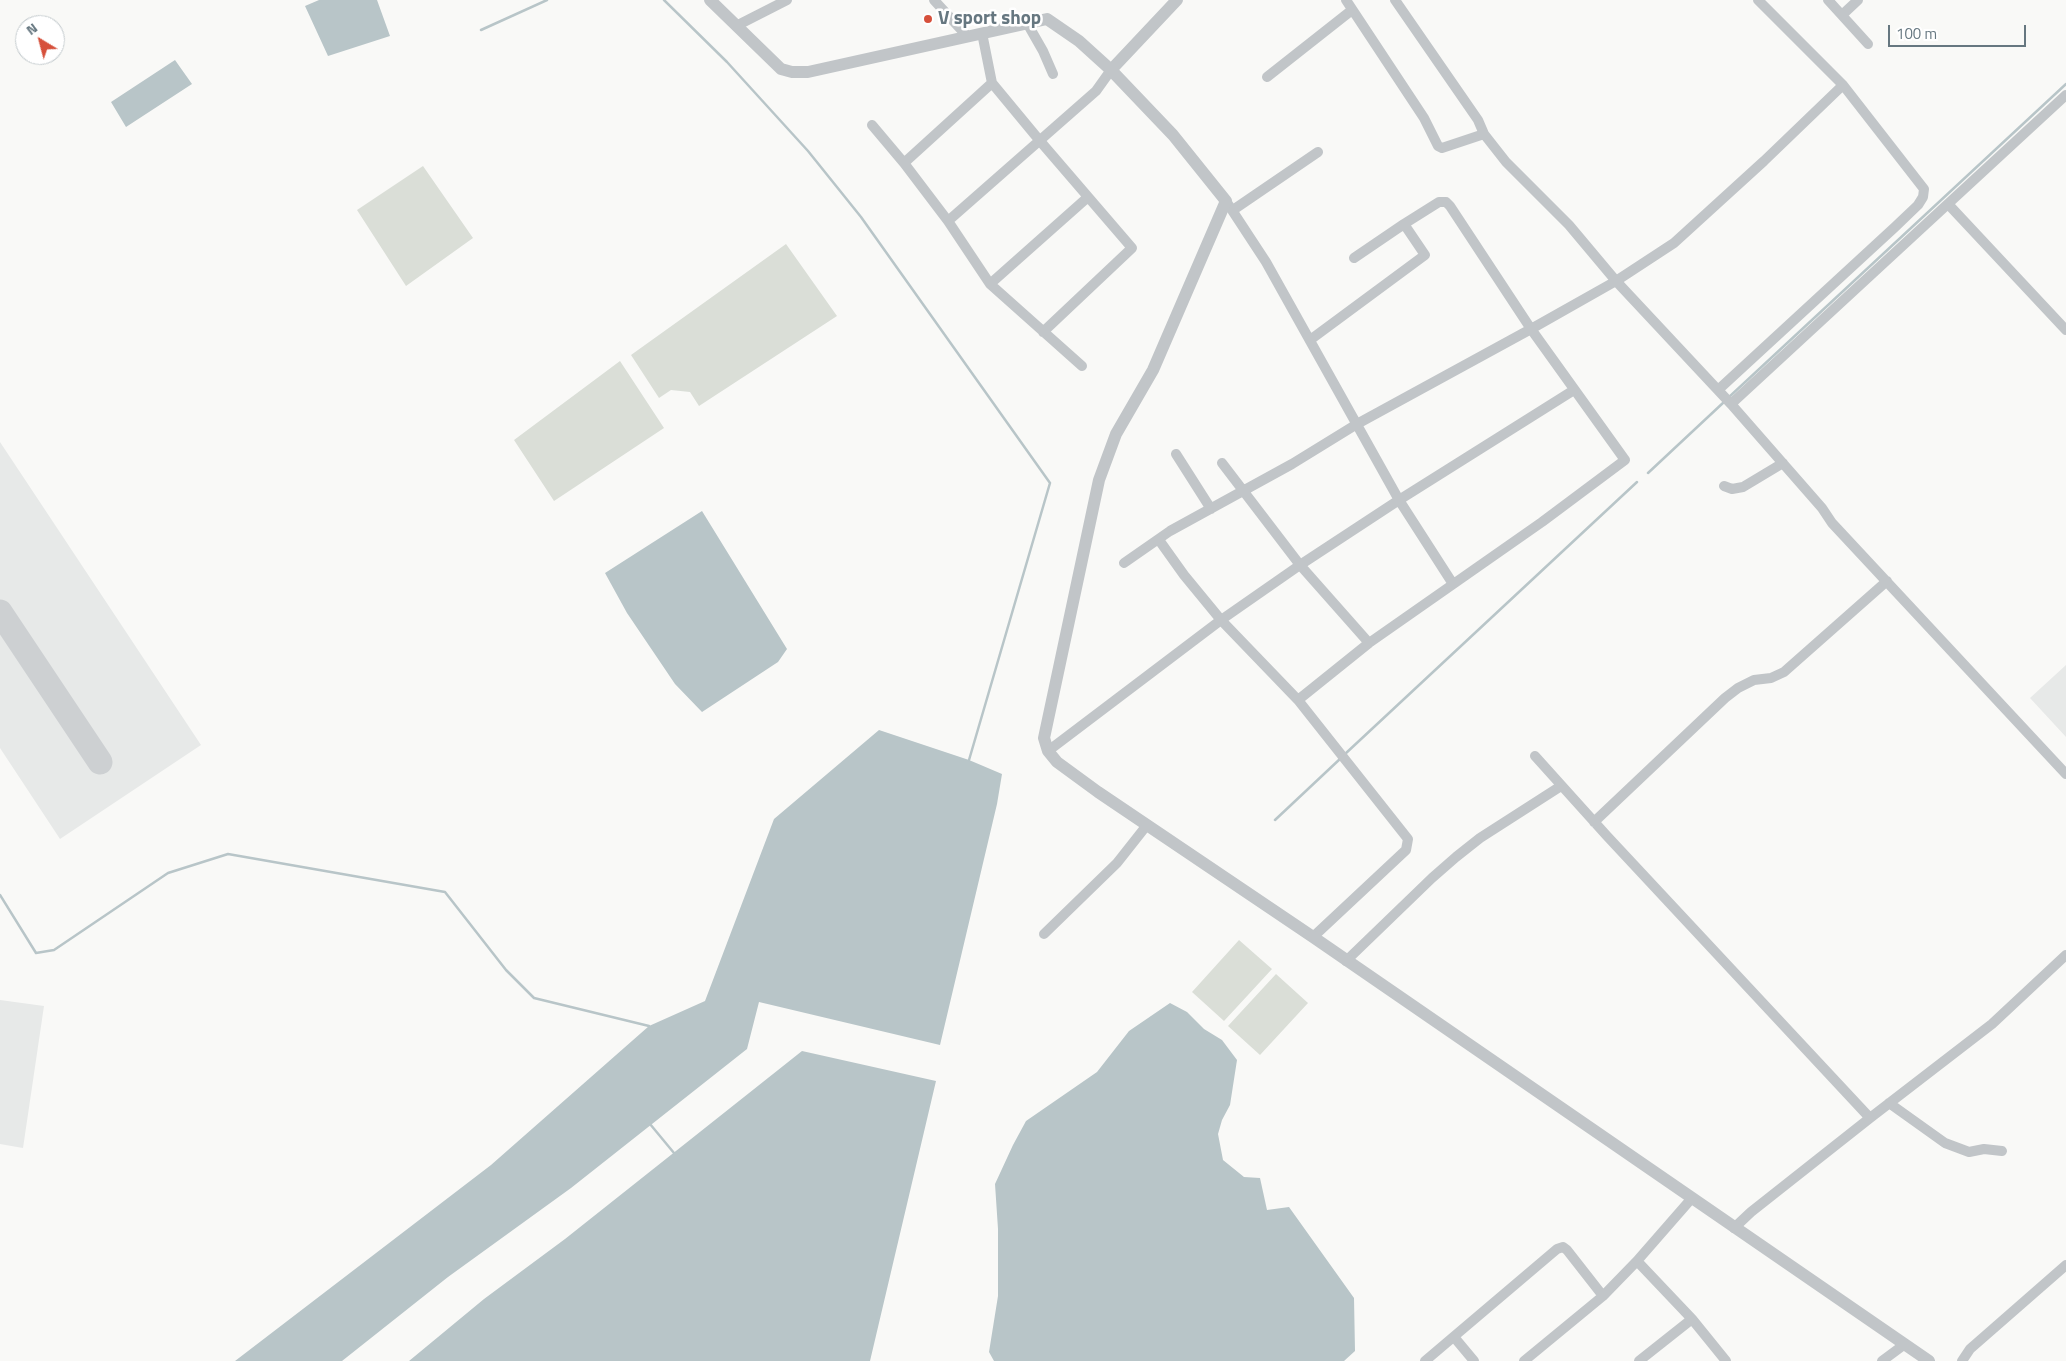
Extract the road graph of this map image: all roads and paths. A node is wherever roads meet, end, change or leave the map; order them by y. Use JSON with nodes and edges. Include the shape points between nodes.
{"nodes":[{"id":1,"x":710,"y":0,"type":"edge"},
{"id":2,"x":787,"y":0,"type":"edge"},
{"id":3,"x":934,"y":0,"type":"edge"},
{"id":4,"x":1178,"y":0,"type":"edge"},
{"id":5,"x":1346,"y":0,"type":"edge"},
{"id":6,"x":1395,"y":0,"type":"edge"},
{"id":7,"x":1758,"y":0,"type":"edge"},
{"id":8,"x":1828,"y":0,"type":"edge"},
{"id":9,"x":1858,"y":0,"type":"edge"},
{"id":10,"x":1352,"y":10,"type":"junction"},
{"id":11,"x":1842,"y":15,"type":"junction"},
{"id":12,"x":1027,"y":23,"type":"junction"},
{"id":13,"x":736,"y":26,"type":"junction"},
{"id":14,"x":982,"y":33,"type":"junction"},
{"id":15,"x":968,"y":37,"type":"junction"},
{"id":16,"x":1868,"y":44,"type":"dead end"},
{"id":17,"x":1111,"y":70,"type":"junction"},
{"id":18,"x":1053,"y":74,"type":"dead end"},
{"id":19,"x":1267,"y":77,"type":"dead end"},
{"id":20,"x":992,"y":83,"type":"junction"},
{"id":21,"x":1843,"y":85,"type":"junction"},
{"id":22,"x":2066,"y":95,"type":"edge"},
{"id":23,"x":872,"y":126,"type":"dead end"},
{"id":24,"x":1484,"y":134,"type":"junction"},
{"id":25,"x":1040,"y":141,"type":"junction"},
{"id":26,"x":1318,"y":152,"type":"dead end"},
{"id":27,"x":904,"y":162,"type":"junction"},
{"id":28,"x":1088,"y":197,"type":"junction"},
{"id":29,"x":1948,"y":204,"type":"junction"},
{"id":30,"x":1229,"y":205,"type":"junction"},
{"id":31,"x":948,"y":221,"type":"junction"},
{"id":32,"x":1404,"y":224,"type":"junction"},
{"id":33,"x":1354,"y":258,"type":"dead end"},
{"id":34,"x":1616,"y":281,"type":"junction"},
{"id":35,"x":990,"y":284,"type":"junction"},
{"id":36,"x":1531,"y":329,"type":"junction"},
{"id":37,"x":2066,"y":330,"type":"edge"},
{"id":38,"x":1043,"y":332,"type":"junction"},
{"id":39,"x":1310,"y":340,"type":"junction"},
{"id":40,"x":1082,"y":366,"type":"dead end"},
{"id":41,"x":1574,"y":390,"type":"junction"},
{"id":42,"x":1719,"y":391,"type":"junction"},
{"id":43,"x":1730,"y":403,"type":"junction"},
{"id":44,"x":1357,"y":424,"type":"junction"},
{"id":45,"x":1176,"y":454,"type":"dead end"},
{"id":46,"x":1222,"y":463,"type":"dead end"},
{"id":47,"x":1783,"y":463,"type":"junction"},
{"id":48,"x":1724,"y":486,"type":"dead end"},
{"id":49,"x":1242,"y":491,"type":"junction"},
{"id":50,"x":1399,"y":500,"type":"junction"},
{"id":51,"x":1211,"y":509,"type":"junction"},
{"id":52,"x":1159,"y":540,"type":"junction"},
{"id":53,"x":1124,"y":562,"type":"dead end"},
{"id":54,"x":1300,"y":565,"type":"junction"},
{"id":55,"x":1887,"y":581,"type":"junction"},
{"id":56,"x":1453,"y":584,"type":"junction"},
{"id":57,"x":1221,"y":620,"type":"junction"},
{"id":58,"x":1369,"y":643,"type":"junction"},
{"id":59,"x":1298,"y":700,"type":"junction"},
{"id":60,"x":1048,"y":751,"type":"junction"},
{"id":61,"x":1535,"y":756,"type":"dead end"},
{"id":62,"x":2066,"y":774,"type":"edge"},
{"id":63,"x":1561,"y":786,"type":"junction"},
{"id":64,"x":1594,"y":822,"type":"junction"},
{"id":65,"x":1147,"y":824,"type":"junction"},
{"id":66,"x":1044,"y":934,"type":"dead end"},
{"id":67,"x":1313,"y":937,"type":"junction"},
{"id":68,"x":2066,"y":955,"type":"edge"},
{"id":69,"x":1346,"y":961,"type":"junction"},
{"id":70,"x":1889,"y":1103,"type":"junction"},
{"id":71,"x":1870,"y":1118,"type":"junction"},
{"id":72,"x":2002,"y":1151,"type":"dead end"},
{"id":73,"x":1692,"y":1198,"type":"junction"},
{"id":74,"x":1734,"y":1228,"type":"junction"},
{"id":75,"x":1637,"y":1261,"type":"junction"},
{"id":76,"x":2066,"y":1265,"type":"edge"},
{"id":77,"x":1603,"y":1296,"type":"junction"},
{"id":78,"x":1692,"y":1320,"type":"junction"},
{"id":79,"x":1454,"y":1336,"type":"junction"},
{"id":80,"x":1904,"y":1344,"type":"junction"},
{"id":81,"x":1425,"y":1361,"type":"edge"},
{"id":82,"x":1474,"y":1361,"type":"edge"},
{"id":83,"x":1524,"y":1361,"type":"edge"},
{"id":84,"x":1639,"y":1361,"type":"edge"},
{"id":85,"x":1726,"y":1361,"type":"edge"},
{"id":86,"x":1882,"y":1361,"type":"edge"},
{"id":87,"x":1929,"y":1361,"type":"edge"},
{"id":88,"x":1962,"y":1361,"type":"edge"}],
"edges":[{"from":1,"to":13,"type":"street"},
{"from":2,"to":13,"type":"street"},
{"from":3,"to":15,"type":"street"},
{"from":4,"to":17,"type":"street"},
{"from":5,"to":10,"type":"street"},
{"from":6,"to":24,"type":"street","via":[[1478,120]]},
{"from":7,"to":21,"type":"street"},
{"from":8,"to":11,"type":"street"},
{"from":9,"to":11,"type":"street"},
{"from":10,"to":19,"type":"street"},
{"from":10,"to":24,"type":"street","via":[[1424,118],[1438,146],[1442,148]]},
{"from":11,"to":16,"type":"street"},
{"from":12,"to":14,"type":"street"},
{"from":12,"to":17,"type":"street","via":[[1047,19],[1079,41]]},
{"from":12,"to":18,"type":"street"},
{"from":13,"to":15,"type":"street","via":[[781,69],[792,72],[808,72]]},
{"from":14,"to":15,"type":"street"},
{"from":14,"to":20,"type":"street"},
{"from":17,"to":25,"type":"street","via":[[1096,91]]},
{"from":17,"to":30,"type":"street","via":[[1172,135]]},
{"from":20,"to":25,"type":"street"},
{"from":20,"to":27,"type":"street"},
{"from":21,"to":34,"type":"street","via":[[1674,244]]},
{"from":21,"to":42,"type":"street","via":[[1924,189],[1923,197]]},
{"from":22,"to":29,"type":"street"},
{"from":23,"to":27,"type":"street"},
{"from":24,"to":34,"type":"street"},
{"from":25,"to":28,"type":"street"},
{"from":25,"to":31,"type":"street"},
{"from":26,"to":30,"type":"street"},
{"from":27,"to":31,"type":"street"},
{"from":28,"to":35,"type":"street"},
{"from":28,"to":38,"type":"street","via":[[1132,248]]},
{"from":29,"to":37,"type":"street"},
{"from":29,"to":43,"type":"street"},
{"from":30,"to":39,"type":"street"},
{"from":30,"to":60,"type":"street","via":[[1153,370],[1116,434],[1099,480],[1044,738]]},
{"from":31,"to":35,"type":"street"},
{"from":32,"to":33,"type":"street"},
{"from":32,"to":36,"type":"street","via":[[1439,202],[1446,202]]},
{"from":32,"to":39,"type":"street","via":[[1425,253],[1424,257]]},
{"from":34,"to":36,"type":"street"},
{"from":34,"to":42,"type":"street"},
{"from":35,"to":38,"type":"street"},
{"from":36,"to":41,"type":"street"},
{"from":36,"to":44,"type":"street"},
{"from":38,"to":40,"type":"street"},
{"from":39,"to":44,"type":"street"},
{"from":41,"to":50,"type":"street"},
{"from":41,"to":56,"type":"street","via":[[1624,457],[1623,464]]},
{"from":42,"to":43,"type":"street"},
{"from":43,"to":47,"type":"street"},
{"from":44,"to":49,"type":"street"},
{"from":44,"to":50,"type":"street"},
{"from":45,"to":51,"type":"street"},
{"from":46,"to":49,"type":"street"},
{"from":47,"to":48,"type":"street","via":[[1743,487],[1732,489]]},
{"from":47,"to":55,"type":"street","via":[[1832,523]]},
{"from":49,"to":51,"type":"street"},
{"from":49,"to":54,"type":"street"},
{"from":50,"to":54,"type":"street"},
{"from":50,"to":56,"type":"street"},
{"from":51,"to":52,"type":"street"},
{"from":52,"to":53,"type":"street","via":[[1151,542]]},
{"from":52,"to":57,"type":"street"},
{"from":54,"to":57,"type":"street"},
{"from":54,"to":58,"type":"street"},
{"from":55,"to":62,"type":"street"},
{"from":55,"to":64,"type":"street","via":[[1784,672],[1754,680],[1725,698]]},
{"from":56,"to":58,"type":"street"},
{"from":57,"to":59,"type":"street"},
{"from":57,"to":60,"type":"street"},
{"from":58,"to":59,"type":"street"},
{"from":59,"to":67,"type":"street","via":[[1408,839],[1408,846]]},
{"from":60,"to":65,"type":"street","via":[[1084,782]]},
{"from":61,"to":63,"type":"street"},
{"from":63,"to":64,"type":"street"},
{"from":63,"to":69,"type":"street","via":[[1456,857]]},
{"from":64,"to":71,"type":"street"},
{"from":65,"to":66,"type":"street","via":[[1117,863]]},
{"from":65,"to":67,"type":"street"},
{"from":67,"to":69,"type":"street"},
{"from":68,"to":70,"type":"street","via":[[1992,1024]]},
{"from":69,"to":73,"type":"street"},
{"from":70,"to":71,"type":"street"},
{"from":70,"to":72,"type":"street","via":[[1945,1143],[1969,1152],[1984,1149]]},
{"from":71,"to":74,"type":"street"},
{"from":73,"to":74,"type":"street"},
{"from":73,"to":75,"type":"street"},
{"from":74,"to":80,"type":"street"},
{"from":75,"to":77,"type":"street"},
{"from":75,"to":78,"type":"street"},
{"from":76,"to":88,"type":"street","via":[[1970,1348]]},
{"from":77,"to":79,"type":"street","via":[[1562,1247]]},
{"from":77,"to":83,"type":"street"},
{"from":78,"to":84,"type":"street"},
{"from":78,"to":85,"type":"street"},
{"from":79,"to":81,"type":"street"},
{"from":79,"to":82,"type":"street"},
{"from":80,"to":86,"type":"street"},
{"from":80,"to":87,"type":"street"}]}
